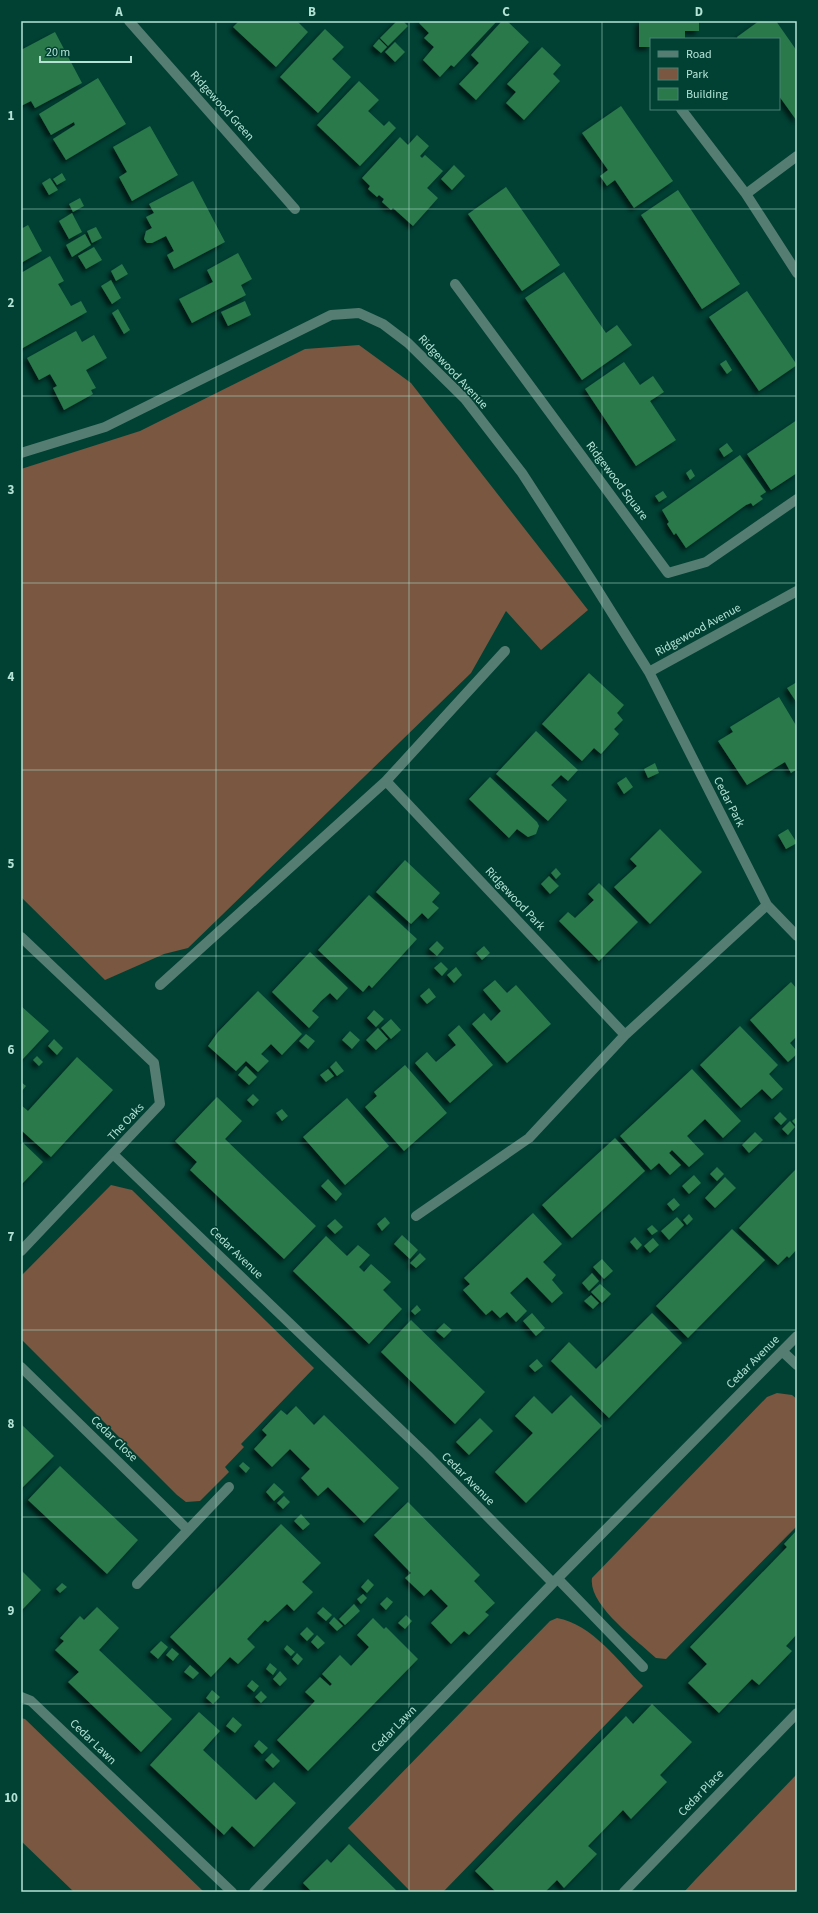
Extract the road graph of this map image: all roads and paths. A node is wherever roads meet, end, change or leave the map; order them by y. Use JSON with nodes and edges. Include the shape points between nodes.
{"nodes":[{"id":1,"x":129,"y":21,"type":"edge"},
{"id":2,"x":682,"y":110,"type":"edge"},
{"id":3,"x":797,"y":156,"type":"edge"},
{"id":4,"x":746,"y":194,"type":"junction"},
{"id":5,"x":295,"y":209,"type":"dead end"},
{"id":6,"x":797,"y":273,"type":"edge"},
{"id":7,"x":455,"y":284,"type":"dead end"},
{"id":8,"x":21,"y":453,"type":"edge"},
{"id":9,"x":797,"y":499,"type":"edge"},
{"id":10,"x":797,"y":591,"type":"edge"},
{"id":11,"x":506,"y":651,"type":"dead end"},
{"id":12,"x":649,"y":672,"type":"junction"},
{"id":13,"x":386,"y":781,"type":"junction"},
{"id":14,"x":767,"y":905,"type":"junction"},
{"id":15,"x":797,"y":936,"type":"edge"},
{"id":16,"x":21,"y":937,"type":"edge"},
{"id":17,"x":160,"y":985,"type":"dead end"},
{"id":18,"x":625,"y":1035,"type":"junction"},
{"id":19,"x":113,"y":1154,"type":"junction"},
{"id":20,"x":416,"y":1216,"type":"dead end"},
{"id":21,"x":21,"y":1251,"type":"edge"},
{"id":22,"x":797,"y":1336,"type":"edge"},
{"id":23,"x":782,"y":1351,"type":"junction"},
{"id":24,"x":797,"y":1365,"type":"edge"},
{"id":25,"x":21,"y":1367,"type":"edge"},
{"id":26,"x":229,"y":1487,"type":"dead end"},
{"id":27,"x":188,"y":1530,"type":"junction"},
{"id":28,"x":555,"y":1581,"type":"junction"},
{"id":29,"x":137,"y":1584,"type":"dead end"},
{"id":30,"x":644,"y":1666,"type":"dead end"},
{"id":31,"x":21,"y":1697,"type":"edge"},
{"id":32,"x":797,"y":1713,"type":"edge"},
{"id":33,"x":232,"y":1892,"type":"edge"},
{"id":34,"x":254,"y":1892,"type":"edge"},
{"id":35,"x":624,"y":1892,"type":"edge"}],
"edges":[{"from":1,"to":5,"type":"street","name":"Ridgewood Green"},
{"from":2,"to":4,"type":"street"},
{"from":3,"to":4,"type":"street"},
{"from":4,"to":6,"type":"street"},
{"from":7,"to":9,"type":"street","name":"Ridgewood Square","via":[[668,573],[706,562]]},
{"from":8,"to":12,"type":"street","name":"Ridgewood Avenue","via":[[105,427],[331,315],[359,313],[383,324],[408,343],[465,399],[522,473]]},
{"from":10,"to":12,"type":"street","name":"Ridgewood Avenue"},
{"from":11,"to":13,"type":"street"},
{"from":12,"to":14,"type":"street","name":"Cedar Park"},
{"from":13,"to":17,"type":"street"},
{"from":13,"to":18,"type":"street","name":"Ridgewood Park"},
{"from":14,"to":15,"type":"street","name":"Cedar Park"},
{"from":14,"to":18,"type":"street"},
{"from":16,"to":19,"type":"street","name":"The Oaks","via":[[154,1063],[160,1104]]},
{"from":18,"to":20,"type":"street","via":[[530,1138]]},
{"from":19,"to":21,"type":"street","name":"The Oaks"},
{"from":19,"to":28,"type":"street","name":"Cedar Avenue"},
{"from":22,"to":23,"type":"street","name":"Cedar Avenue"},
{"from":23,"to":24,"type":"street"},
{"from":23,"to":28,"type":"street","name":"Cedar Avenue"},
{"from":25,"to":27,"type":"street","name":"Cedar Close"},
{"from":26,"to":27,"type":"street"},
{"from":27,"to":29,"type":"street"},
{"from":28,"to":30,"type":"street"},
{"from":28,"to":34,"type":"street","name":"Cedar Lawn"},
{"from":31,"to":33,"type":"street","name":"Cedar Lawn","via":[[31,1701]]},
{"from":32,"to":35,"type":"street","name":"Cedar Place"}]}
